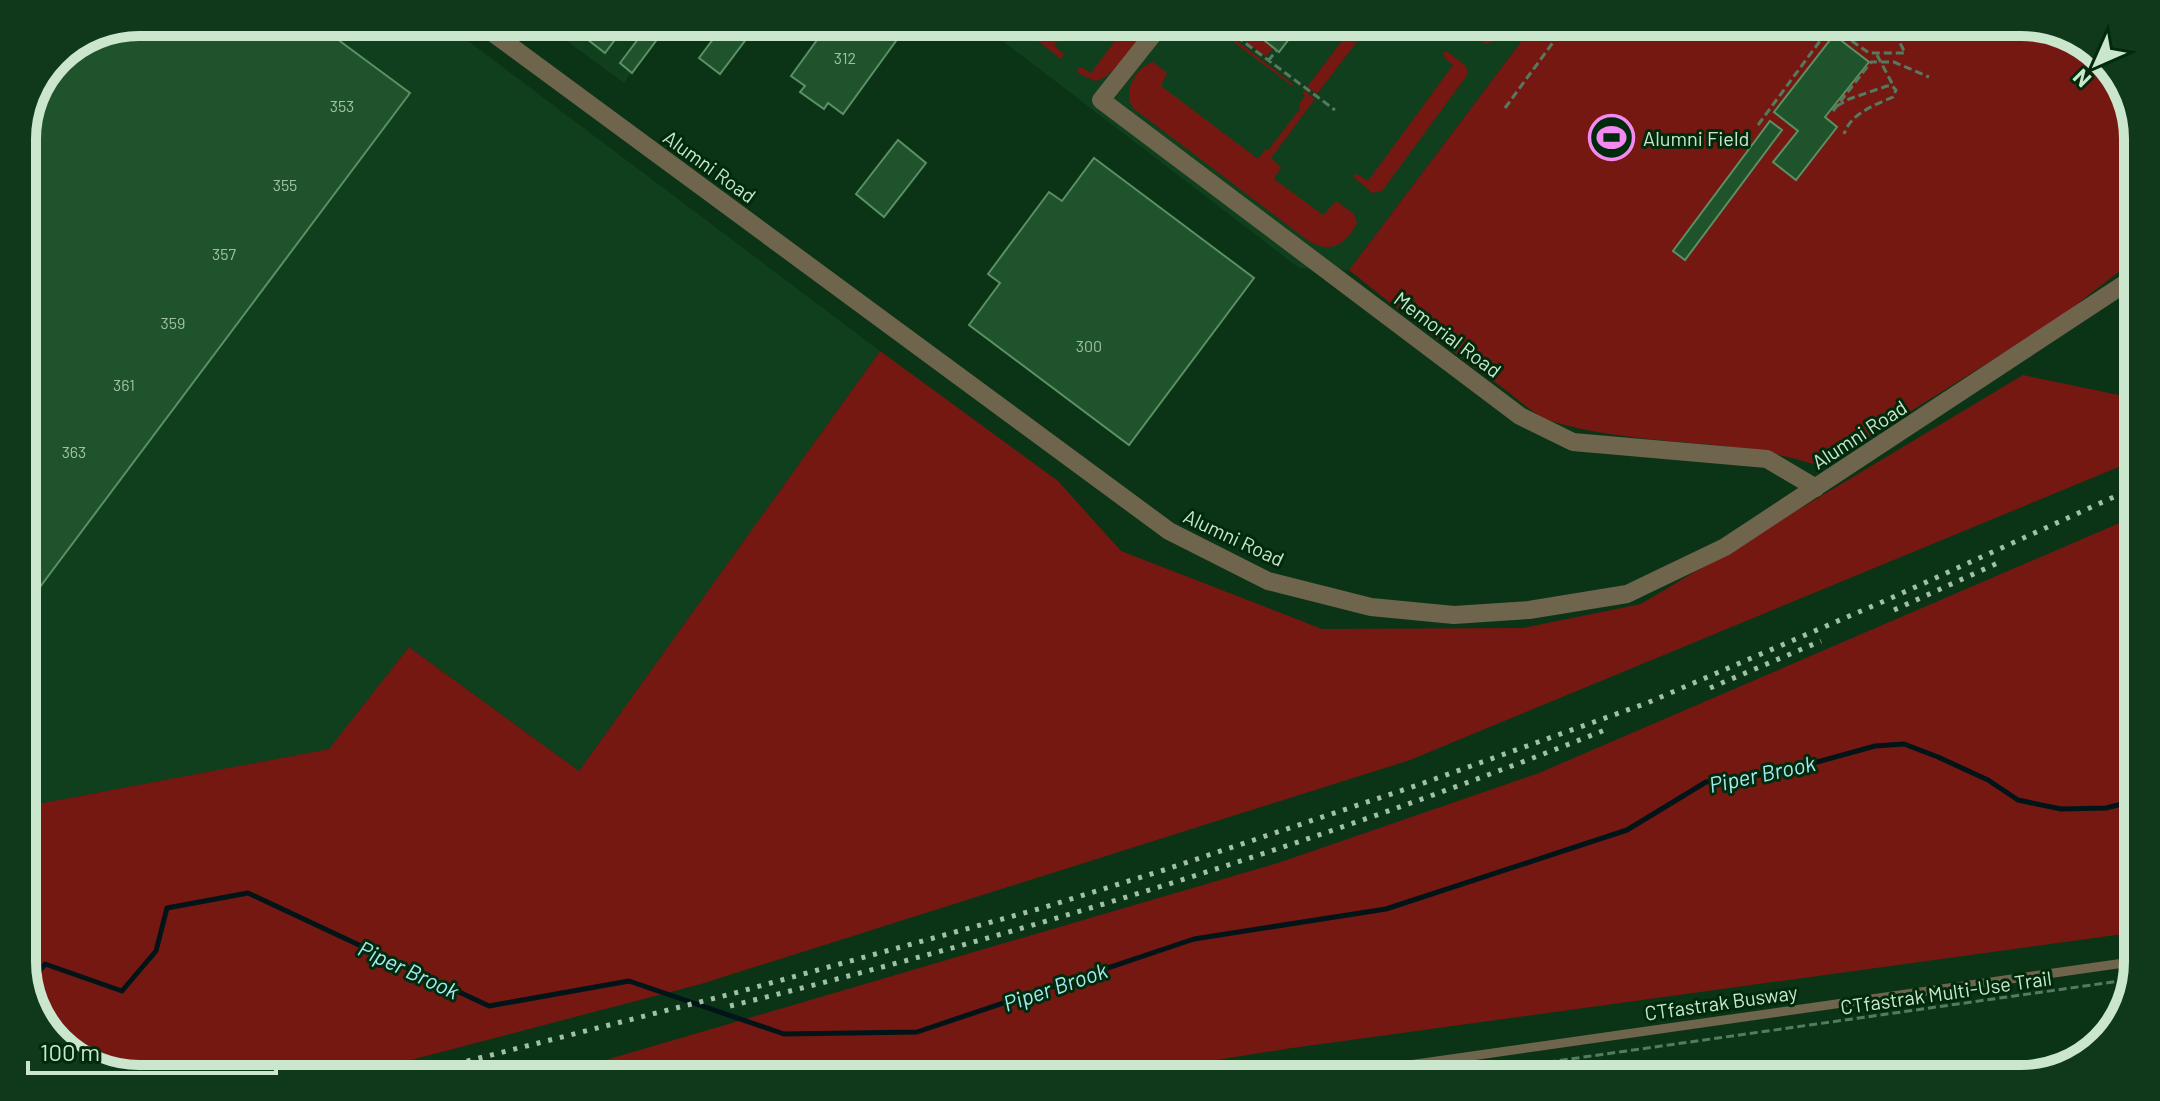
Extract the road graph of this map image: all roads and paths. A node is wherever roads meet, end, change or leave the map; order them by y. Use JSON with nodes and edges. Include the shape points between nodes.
{"nodes":[{"id":1,"x":497,"y":36,"type":"edge"},
{"id":2,"x":1152,"y":36,"type":"edge"},
{"id":3,"x":1236,"y":36,"type":"edge"},
{"id":4,"x":1559,"y":36,"type":"edge"},
{"id":5,"x":1824,"y":36,"type":"edge"},
{"id":6,"x":1843,"y":36,"type":"edge"},
{"id":7,"x":1897,"y":36,"type":"edge"},
{"id":8,"x":1277,"y":50,"type":"dead end"},
{"id":9,"x":1877,"y":55,"type":"junction"},
{"id":10,"x":1268,"y":61,"type":"junction"},
{"id":11,"x":1879,"y":61,"type":"junction"},
{"id":12,"x":1929,"y":77,"type":"dead end"},
{"id":13,"x":1895,"y":88,"type":"junction"},
{"id":14,"x":1837,"y":106,"type":"junction"},
{"id":15,"x":1505,"y":108,"type":"dead end"},
{"id":16,"x":1335,"y":110,"type":"dead end"},
{"id":17,"x":1833,"y":111,"type":"dead end"},
{"id":18,"x":1758,"y":125,"type":"dead end"},
{"id":19,"x":1844,"y":134,"type":"dead end"},
{"id":20,"x":2124,"y":284,"type":"edge"},
{"id":21,"x":1816,"y":488,"type":"junction"},
{"id":22,"x":2124,"y":963,"type":"edge"},
{"id":23,"x":2122,"y":981,"type":"edge"},
{"id":24,"x":1408,"y":1065,"type":"edge"},
{"id":25,"x":1528,"y":1065,"type":"edge"}],
"edges":[{"from":1,"to":21,"type":"street","name":"Alumni Road","via":[[1169,531],[1268,581],[1371,607],[1454,615],[1529,610],[1627,594],[1725,547]]},
{"from":2,"to":21,"type":"street","name":"Memorial Road","via":[[1101,100],[1520,416],[1573,442],[1767,459]]},
{"from":3,"to":10,"type":"path"},
{"from":4,"to":15,"type":"path"},
{"from":5,"to":18,"type":"path"},
{"from":6,"to":9,"type":"path"},
{"from":7,"to":9,"type":"path","via":[[1905,53]]},
{"from":8,"to":10,"type":"path"},
{"from":9,"to":11,"type":"path"},
{"from":10,"to":16,"type":"path"},
{"from":11,"to":12,"type":"path"},
{"from":11,"to":13,"type":"path"},
{"from":11,"to":14,"type":"path","via":[[1871,62]]},
{"from":13,"to":14,"type":"path","via":[[1887,86]]},
{"from":13,"to":19,"type":"path","via":[[1896,95],[1858,115]]},
{"from":14,"to":17,"type":"path"},
{"from":20,"to":21,"type":"street","name":"Alumni Road"},
{"from":22,"to":24,"type":"lane","name":"CTfastrak Busway"},
{"from":23,"to":25,"type":"path","name":"CTfastrak Multi-Use Trail"}]}
